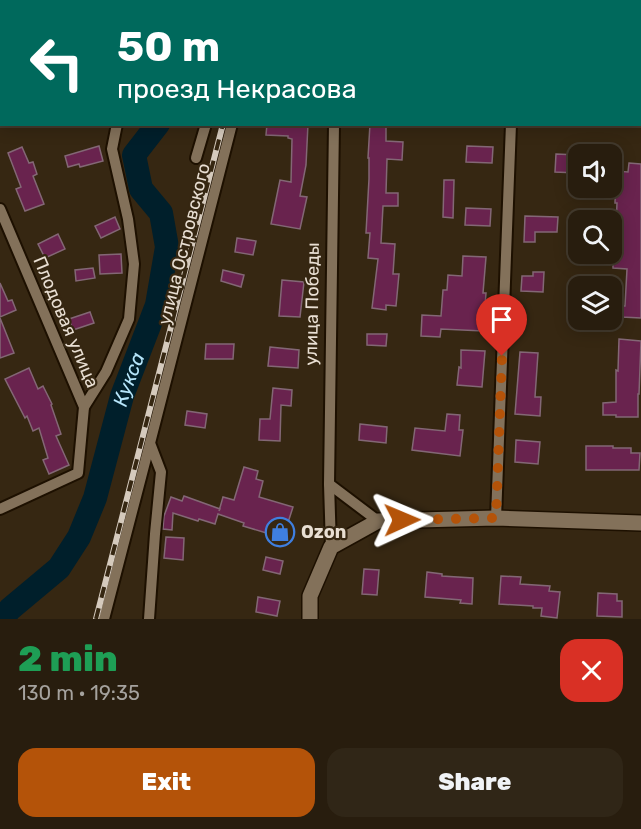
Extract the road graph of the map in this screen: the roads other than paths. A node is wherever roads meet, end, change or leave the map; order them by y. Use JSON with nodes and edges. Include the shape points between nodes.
{"nodes":[{"id":1,"x":117,"y":126,"type":"edge"},
{"id":2,"x":205,"y":126,"type":"edge"},
{"id":3,"x":231,"y":126,"type":"edge"},
{"id":4,"x":334,"y":126,"type":"edge"},
{"id":5,"x":511,"y":126,"type":"edge"},
{"id":6,"x":196,"y":159,"type":"dead end"},
{"id":7,"x":0,"y":208,"type":"edge"},
{"id":8,"x":84,"y":407,"type":"junction"},
{"id":9,"x":150,"y":442,"type":"junction"},
{"id":10,"x":329,"y":484,"type":"junction"},
{"id":11,"x":0,"y":508,"type":"edge"},
{"id":12,"x":496,"y":518,"type":"junction"},
{"id":13,"x":378,"y":521,"type":"junction"},
{"id":14,"x":641,"y":523,"type":"edge"},
{"id":15,"x":331,"y":548,"type":"junction"},
{"id":16,"x":104,"y":619,"type":"edge"},
{"id":17,"x":149,"y":619,"type":"edge"},
{"id":18,"x":310,"y":619,"type":"edge"}],
"edges":[{"from":1,"to":8,"type":"street","via":[[112,149],[134,264],[129,319],[106,372]]},
{"from":2,"to":6,"type":"street"},
{"from":3,"to":9,"type":"street","name":"улица Островского"},
{"from":4,"to":10,"type":"street","name":"улица Победы"},
{"from":5,"to":12,"type":"street"},
{"from":7,"to":8,"type":"street","name":"Плодовая улица"},
{"from":8,"to":11,"type":"street","name":"Плодовая улица","via":[[78,473]]},
{"from":9,"to":16,"type":"street","name":"улица Островского"},
{"from":9,"to":17,"type":"street","via":[[161,472]]},
{"from":10,"to":13,"type":"street"},
{"from":10,"to":15,"type":"street","name":"улица Победы"},
{"from":12,"to":13,"type":"street"},
{"from":12,"to":14,"type":"street"},
{"from":13,"to":15,"type":"street"},
{"from":15,"to":18,"type":"street","name":"улица Победы","via":[[310,596]]}]}
